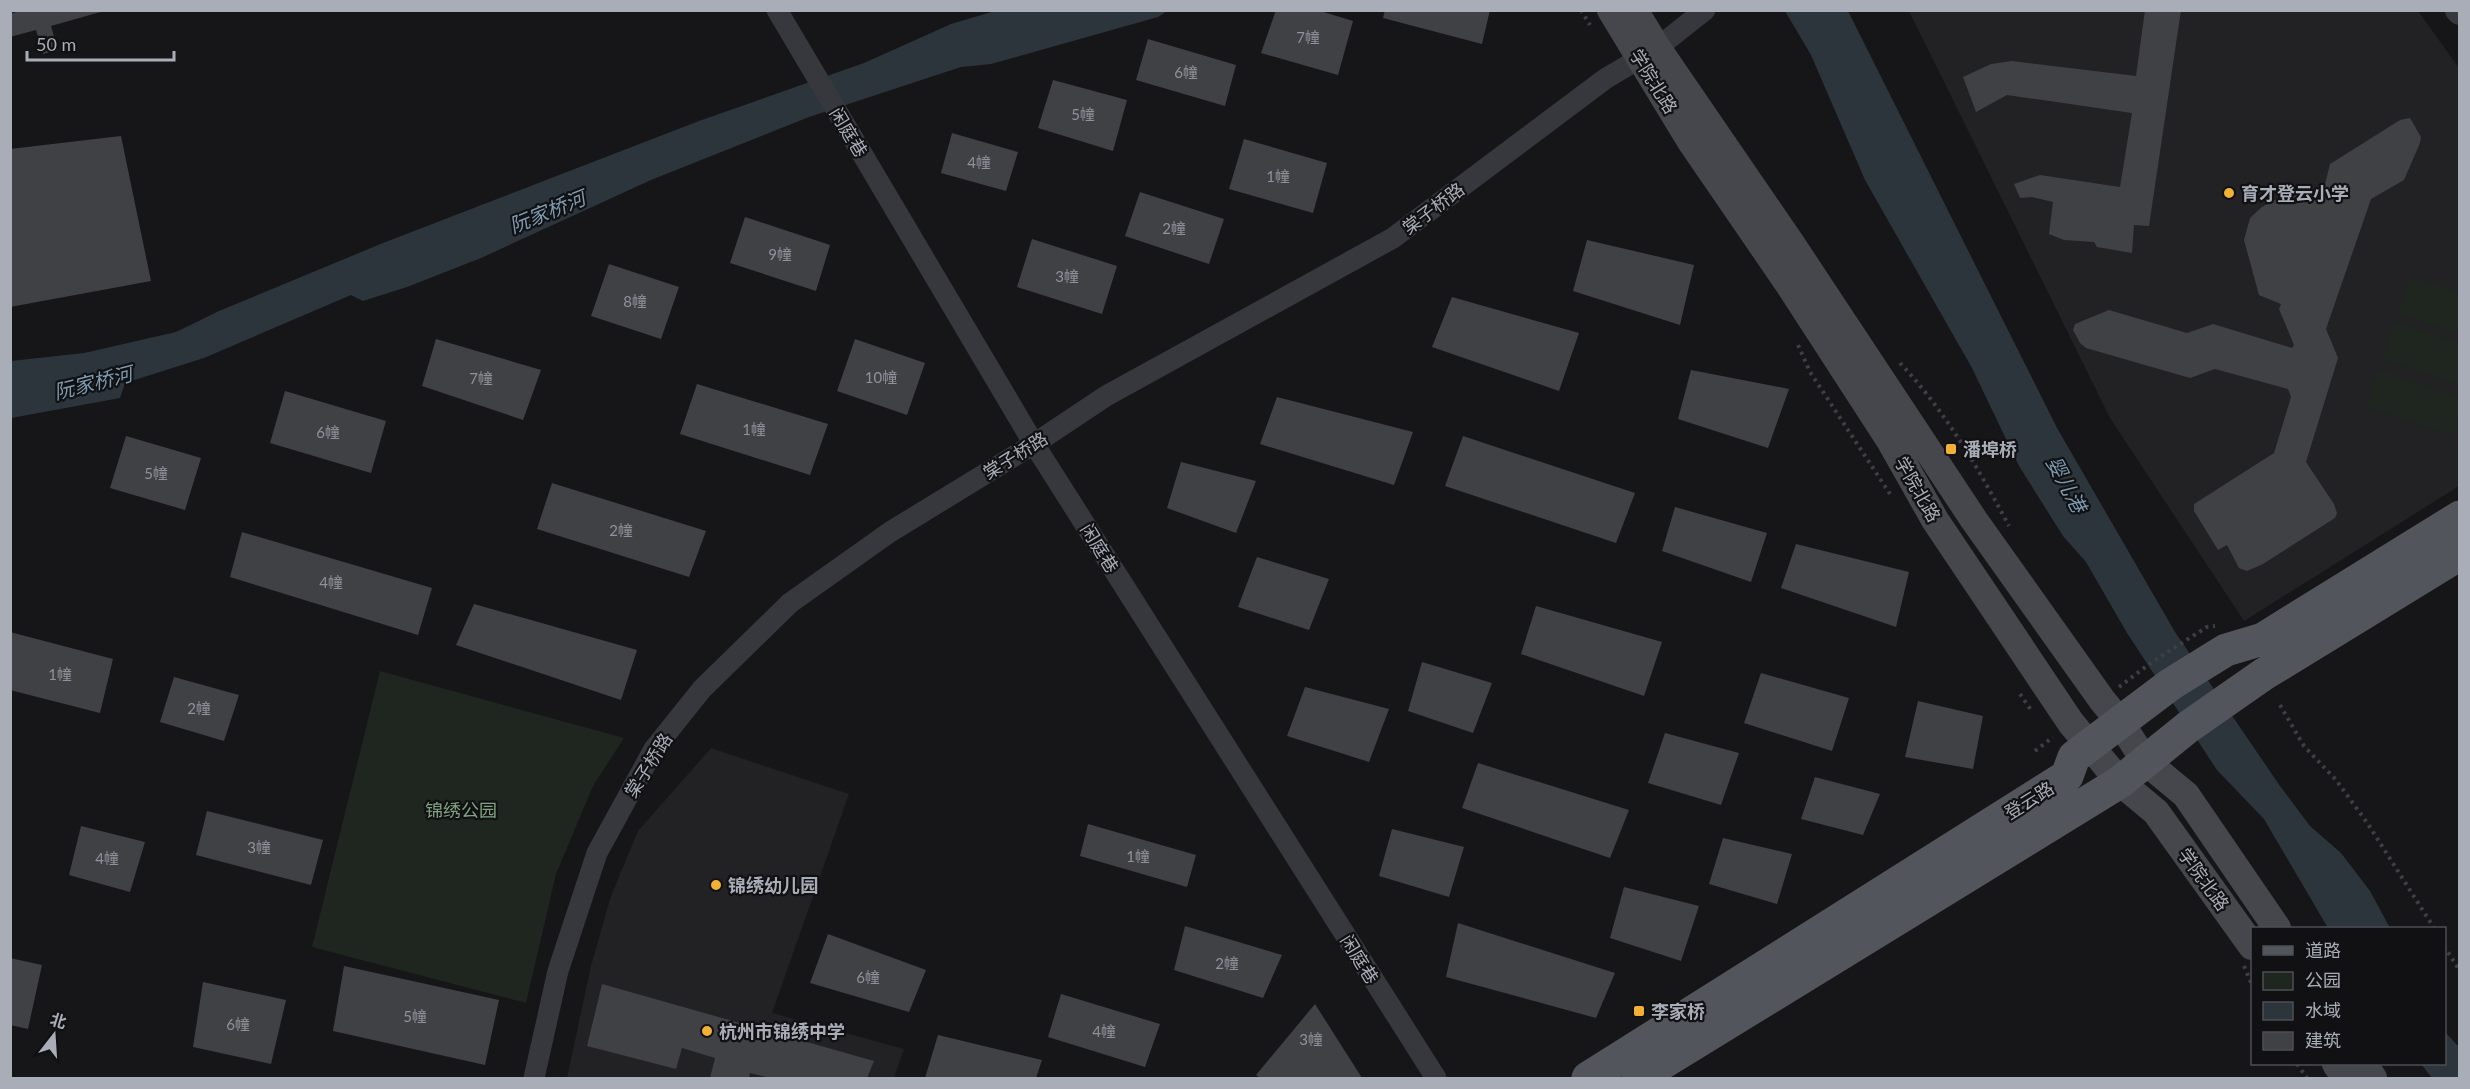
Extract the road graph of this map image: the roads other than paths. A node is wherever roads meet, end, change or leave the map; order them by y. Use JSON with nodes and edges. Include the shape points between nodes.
{"nodes":[{"id":1,"x":777,"y":10,"type":"edge"},
{"id":2,"x":1611,"y":10,"type":"edge"},
{"id":3,"x":1634,"y":10,"type":"edge"},
{"id":4,"x":1705,"y":10,"type":"edge"},
{"id":5,"x":1648,"y":53,"type":"junction"},
{"id":6,"x":1034,"y":444,"type":"junction"},
{"id":7,"x":2460,"y":517,"type":"edge"},
{"id":8,"x":2460,"y":554,"type":"edge"},
{"id":9,"x":2130,"y":715,"type":"junction"},
{"id":10,"x":2090,"y":744,"type":"junction"},
{"id":11,"x":2145,"y":761,"type":"junction"},
{"id":12,"x":2120,"y":782,"type":"junction"},
{"id":13,"x":2276,"y":927,"type":"edge"},
{"id":14,"x":2251,"y":943,"type":"edge"},
{"id":15,"x":2337,"y":1065,"type":"edge"},
{"id":16,"x":2364,"y":1065,"type":"edge"},
{"id":17,"x":534,"y":1078,"type":"edge"},
{"id":18,"x":1436,"y":1078,"type":"edge"},
{"id":19,"x":1588,"y":1078,"type":"edge"},
{"id":20,"x":1638,"y":1078,"type":"edge"},
{"id":21,"x":2346,"y":1078,"type":"edge"},
{"id":22,"x":2373,"y":1078,"type":"edge"}],
"edges":[{"from":1,"to":6,"type":"street","name":"闲庭巷"},
{"from":2,"to":5,"type":"main road","name":"学院北路"},
{"from":3,"to":5,"type":"main road","name":"学院北路"},
{"from":4,"to":5,"type":"street","name":"棠子桥路"},
{"from":5,"to":6,"type":"street","name":"棠子桥路","via":[[1605,79],[1393,238],[1106,396]]},
{"from":5,"to":9,"type":"main road","name":"学院北路","via":[[1792,245],[1974,520],[2102,700]]},
{"from":5,"to":10,"type":"main road","name":"学院北路","via":[[1690,140],[1892,442],[1935,520],[2071,723]]},
{"from":6,"to":17,"type":"street","name":"棠子桥路","via":[[890,532],[790,603],[702,689],[654,749],[597,853],[558,971]]},
{"from":6,"to":18,"type":"street","name":"闲庭巷"},
{"from":7,"to":9,"type":"main road","name":"登云路","via":[[2263,639],[2216,638],[2161,673]]},
{"from":8,"to":11,"type":"main road","name":"登云路","via":[[2264,674]]},
{"from":9,"to":10,"type":"main road","name":"登云路"},
{"from":9,"to":11,"type":"main road","name":"学院北路"},
{"from":10,"to":12,"type":"main road","name":"学院北路"},
{"from":10,"to":19,"type":"main road","name":"登云路","via":[[2074,757],[2067,776]]},
{"from":11,"to":12,"type":"main road","name":"登云路"},
{"from":11,"to":13,"type":"main road","name":"学院北路","via":[[2186,795]]},
{"from":12,"to":14,"type":"main road","name":"学院北路","via":[[2156,812]]},
{"from":12,"to":20,"type":"main road","name":"登云路"},
{"from":15,"to":21,"type":"main road"},
{"from":16,"to":22,"type":"main road"}]}
